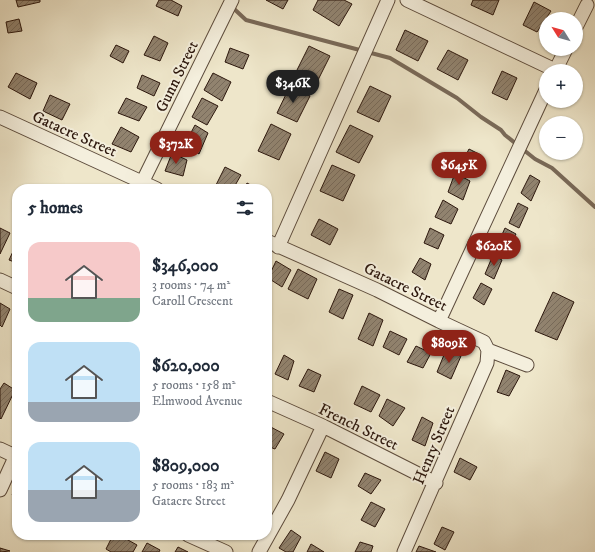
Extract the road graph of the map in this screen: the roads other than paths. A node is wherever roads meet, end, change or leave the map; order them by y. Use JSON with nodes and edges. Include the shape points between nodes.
{"nodes":[{"id":1,"x":232,"y":0,"type":"edge"},
{"id":2,"x":388,"y":0,"type":"edge"},
{"id":3,"x":407,"y":0,"type":"edge"},
{"id":4,"x":587,"y":5,"type":"dead end"},
{"id":5,"x":583,"y":13,"type":"edge"},
{"id":6,"x":542,"y":64,"type":"edge"},
{"id":7,"x":539,"y":105,"type":"edge"},
{"id":8,"x":0,"y":117,"type":"edge"},
{"id":9,"x":139,"y":184,"type":"edge"},
{"id":10,"x":141,"y":184,"type":"edge"},
{"id":11,"x":272,"y":244,"type":"edge"},
{"id":12,"x":0,"y":280,"type":"edge"},
{"id":13,"x":12,"y":286,"type":"edge"},
{"id":14,"x":439,"y":321,"type":"junction"},
{"id":15,"x":488,"y":350,"type":"junction"},
{"id":16,"x":527,"y":365,"type":"dead end"},
{"id":17,"x":272,"y":403,"type":"edge"},
{"id":18,"x":323,"y":426,"type":"junction"},
{"id":19,"x":0,"y":449,"type":"edge"},
{"id":20,"x":12,"y":454,"type":"edge"},
{"id":21,"x":12,"y":464,"type":"edge"},
{"id":22,"x":436,"y":483,"type":"junction"},
{"id":23,"x":0,"y":490,"type":"edge"},
{"id":24,"x":272,"y":529,"type":"edge"},
{"id":25,"x":199,"y":540,"type":"edge"},
{"id":26,"x":266,"y":540,"type":"edge"},
{"id":27,"x":226,"y":552,"type":"edge"},
{"id":28,"x":259,"y":552,"type":"edge"},
{"id":29,"x":404,"y":552,"type":"edge"}],
"edges":[{"from":1,"to":10,"type":"street","name":"Gunn Street"},
{"from":2,"to":11,"type":"street"},
{"from":3,"to":6,"type":"street"},
{"from":4,"to":5,"type":"street"},
{"from":7,"to":14,"type":"street"},
{"from":8,"to":9,"type":"street","name":"Gatacre Street"},
{"from":11,"to":14,"type":"street","name":"Gatacre Street","via":[[377,290]]},
{"from":12,"to":13,"type":"street"},
{"from":14,"to":15,"type":"street","name":"Gatacre Street","via":[[484,342]]},
{"from":15,"to":16,"type":"street","name":"Gatacre Street"},
{"from":15,"to":22,"type":"street","name":"Henry Street","via":[[487,363]]},
{"from":17,"to":18,"type":"street","name":"French Street"},
{"from":18,"to":22,"type":"street","name":"French Street"},
{"from":18,"to":24,"type":"street"},
{"from":19,"to":20,"type":"street"},
{"from":21,"to":23,"type":"street"},
{"from":22,"to":29,"type":"street","name":"Henry Street"},
{"from":25,"to":27,"type":"street"},
{"from":26,"to":28,"type":"street"}]}
